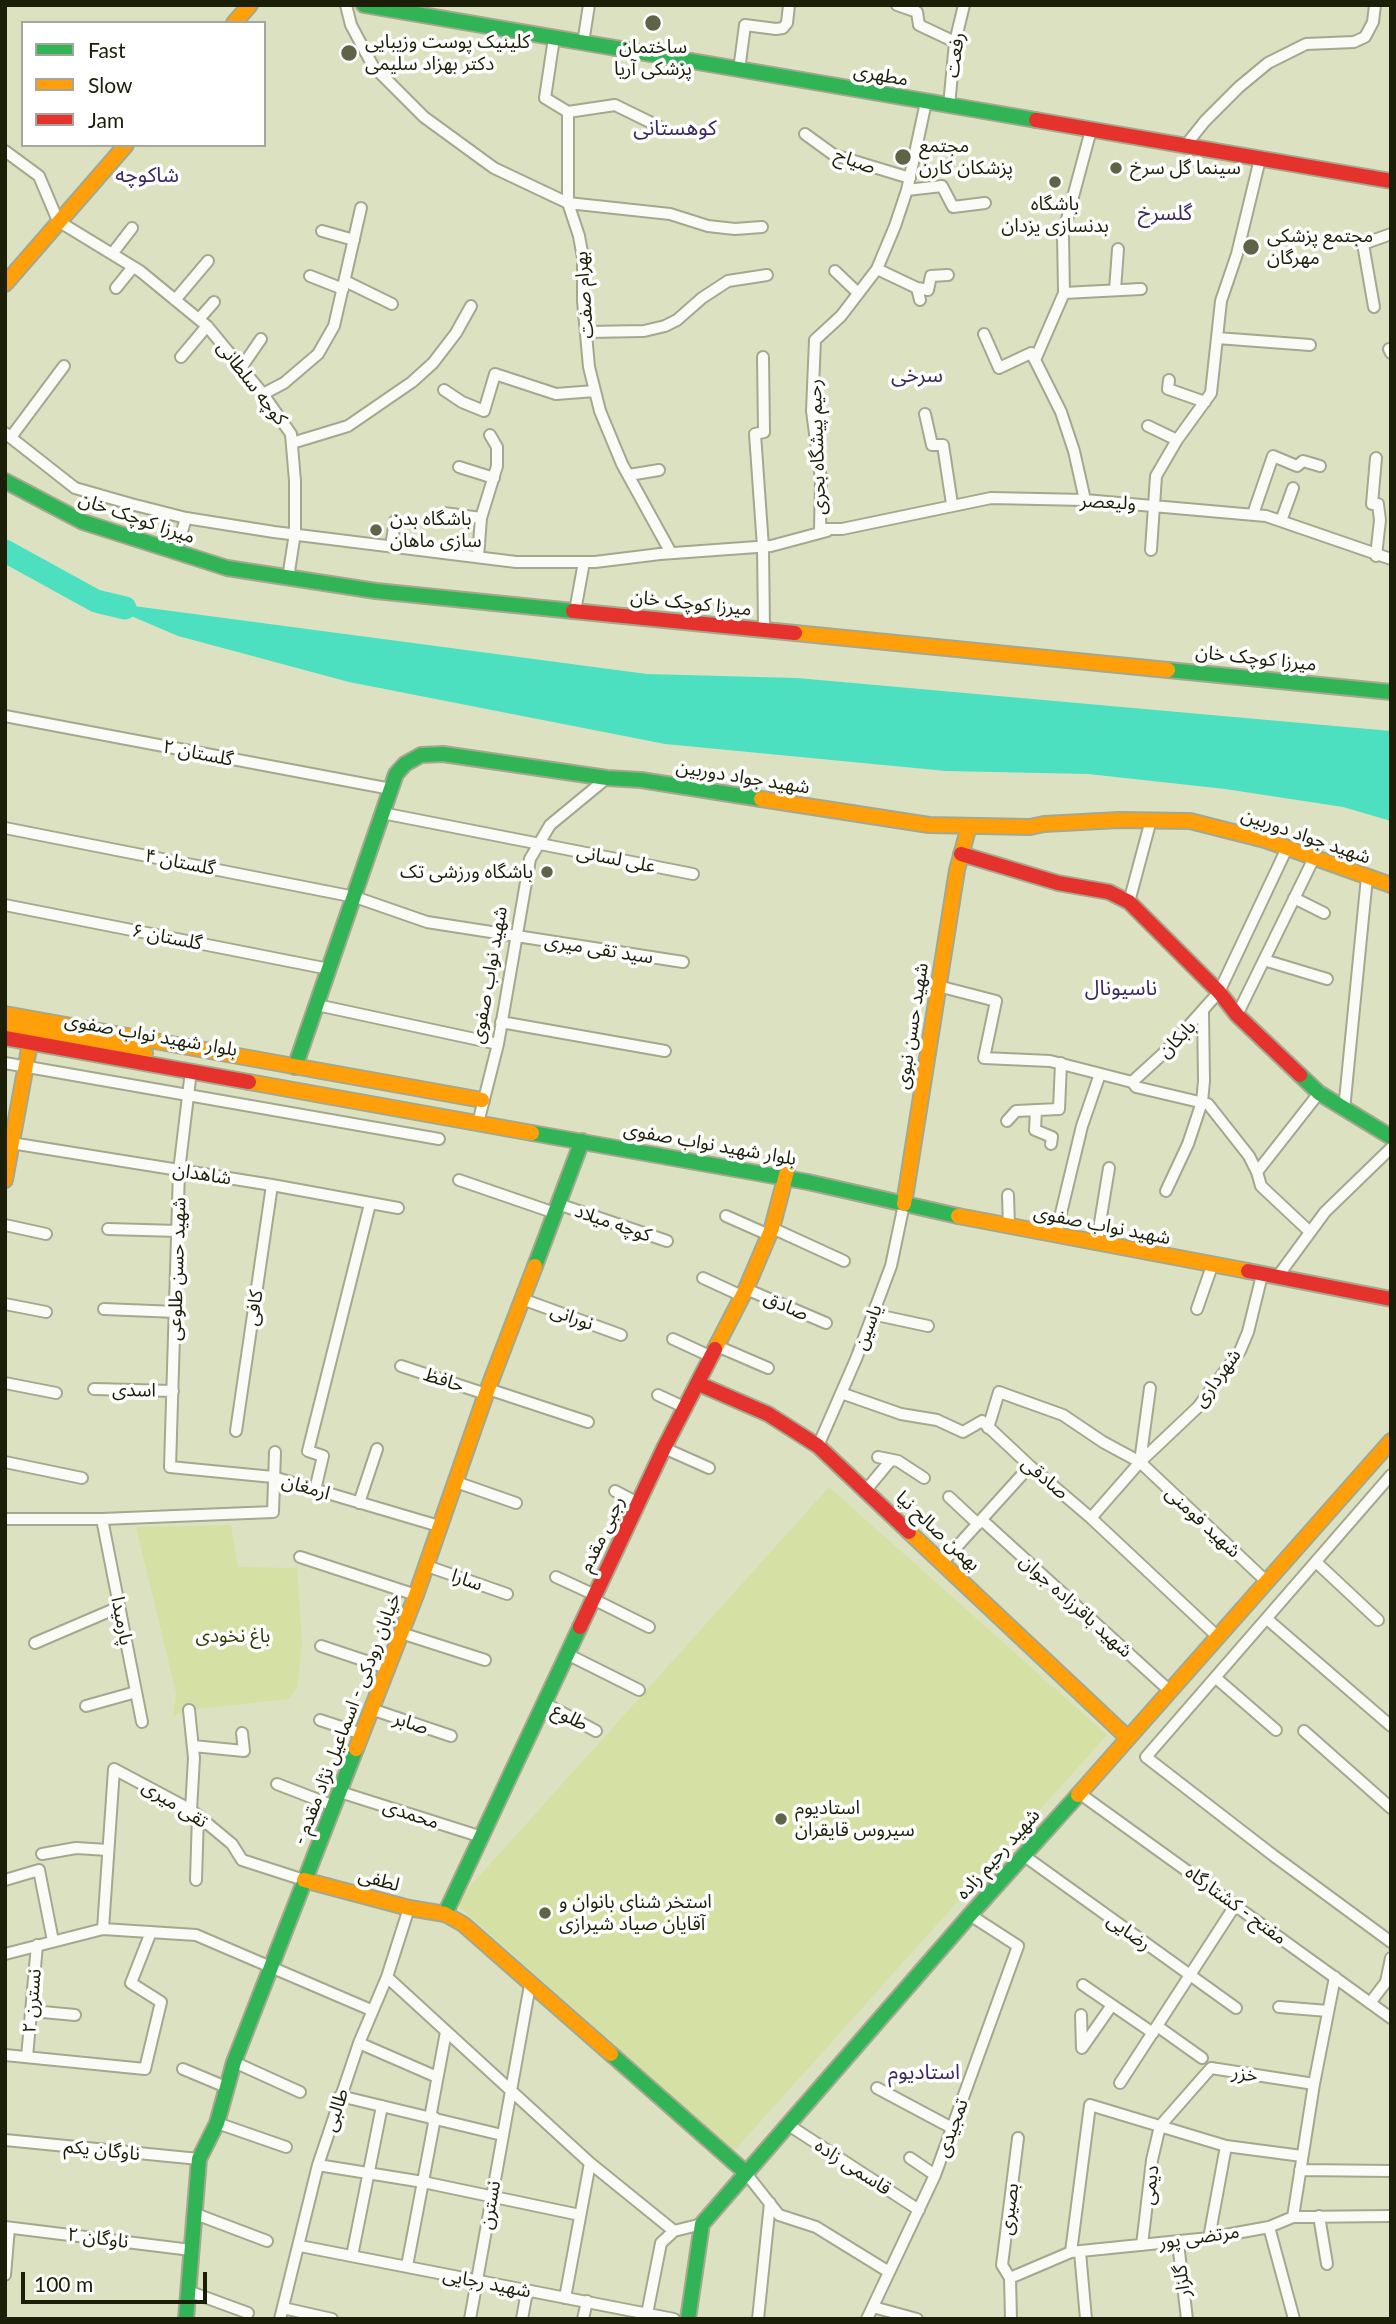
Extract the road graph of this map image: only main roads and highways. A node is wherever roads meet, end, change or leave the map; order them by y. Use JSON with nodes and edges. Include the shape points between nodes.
{"nodes":[{"id":1,"x":250,"y":5,"type":"edge"},
{"id":2,"x":364,"y":5,"type":"edge"},
{"id":3,"x":416,"y":10,"type":"edge"},
{"id":4,"x":236,"y":21,"type":"edge"},
{"id":5,"x":124,"y":147,"type":"edge"},
{"id":6,"x":1391,"y":181,"type":"edge"},
{"id":7,"x":5,"y":284,"type":"edge"},
{"id":8,"x":5,"y":481,"type":"edge"},
{"id":9,"x":1391,"y":692,"type":"edge"},
{"id":10,"x":969,"y":826,"type":"junction"},
{"id":11,"x":961,"y":854,"type":"junction"},
{"id":12,"x":1391,"y":885,"type":"edge"},
{"id":13,"x":5,"y":1014,"type":"edge"},
{"id":14,"x":5,"y":1028,"type":"edge"},
{"id":15,"x":5,"y":1038,"type":"edge"},
{"id":16,"x":30,"y":1043,"type":"junction"},
{"id":17,"x":295,"y":1066,"type":"junction"},
{"id":18,"x":480,"y":1112,"type":"junction"},
{"id":19,"x":1391,"y":1137,"type":"edge"},
{"id":20,"x":582,"y":1141,"type":"junction"},
{"id":21,"x":8,"y":1143,"type":"edge"},
{"id":22,"x":787,"y":1173,"type":"junction"},
{"id":23,"x":5,"y":1179,"type":"edge"},
{"id":24,"x":808,"y":1182,"type":"joint"},
{"id":25,"x":904,"y":1204,"type":"junction"},
{"id":26,"x":1391,"y":1300,"type":"edge"},
{"id":27,"x":699,"y":1384,"type":"junction"},
{"id":28,"x":1391,"y":1441,"type":"edge"},
{"id":29,"x":1128,"y":1738,"type":"junction"},
{"id":30,"x":304,"y":1880,"type":"junction"},
{"id":31,"x":445,"y":1914,"type":"junction"},
{"id":32,"x":745,"y":2172,"type":"junction"},
{"id":33,"x":186,"y":2319,"type":"edge"},
{"id":34,"x":688,"y":2319,"type":"edge"}],
"edges":[{"from":1,"to":4,"type":"main road"},
{"from":2,"to":3,"type":"main road","name":"مطهری"},
{"from":3,"to":6,"type":"main road","name":"مطهری","via":[[554,38]]},
{"from":5,"to":7,"type":"main road"},
{"from":8,"to":9,"type":"main road","name":"میرزا کوچک خان","via":[[83,522],[227,568],[288,578],[376,591]]},
{"from":10,"to":11,"type":"main road","name":"شهید حسن نبوی"},
{"from":10,"to":12,"type":"main road","name":"شهید جواد دوربین","via":[[1151,820],[1204,824],[1265,840]]},
{"from":10,"to":17,"type":"main road","name":"شهید جواد دوربین","via":[[929,825],[641,780],[421,755],[396,774]]},
{"from":11,"to":19,"type":"main road","via":[[1058,883],[1109,892],[1129,902],[1319,1093]]},
{"from":11,"to":25,"type":"main road","name":"شهید حسن نبوی"},
{"from":13,"to":17,"type":"main road"},
{"from":14,"to":18,"type":"main road","name":"بلوار شهید نواب صفوی"},
{"from":15,"to":16,"type":"main road","name":"بلوار شهید نواب صفوی"},
{"from":16,"to":18,"type":"main road","name":"بلوار شهید نواب صفوی"},
{"from":16,"to":21,"type":"main road"},
{"from":17,"to":18,"type":"main road"},
{"from":18,"to":20,"type":"main road","name":"بلوار شهید نواب صفوی"},
{"from":18,"to":22,"type":"main road","name":"بلوار شهید نواب صفوی"},
{"from":20,"to":22,"type":"main road","name":"بلوار شهید نواب صفوی"},
{"from":20,"to":30,"type":"main road","name":"- خیابان رودکی - اسماعیل نژاد مقدم","via":[[416,1595]]},
{"from":21,"to":23,"type":"main road"},
{"from":22,"to":24,"type":"main road","name":"بلوار شهید نواب صفوی"},
{"from":22,"to":27,"type":"main road","name":"رجبی مقدم","via":[[770,1232]]},
{"from":24,"to":25,"type":"main road","name":"شهید نواب صفوی"},
{"from":25,"to":26,"type":"main road","name":"شهید نواب صفوی"},
{"from":27,"to":29,"type":"main road","name":"بهمن صالح نیا","via":[[768,1414],[818,1446]]},
{"from":27,"to":31,"type":"main road","name":"رجبی مقدم","via":[[664,1448]]},
{"from":28,"to":29,"type":"main road","name":"شهید رحیم زاده"},
{"from":29,"to":32,"type":"main road","name":"شهید رحیم زاده"},
{"from":30,"to":31,"type":"main road","name":"لطفی"},
{"from":30,"to":33,"type":"main road","name":"- خیابان رودکی - اسماعیل نژاد مقدم","via":[[234,2062],[217,2123],[199,2159]]},
{"from":31,"to":32,"type":"main road","via":[[463,1924]]},
{"from":32,"to":34,"type":"main road","name":"شهید رحیم زاده","via":[[702,2224]]}]}
